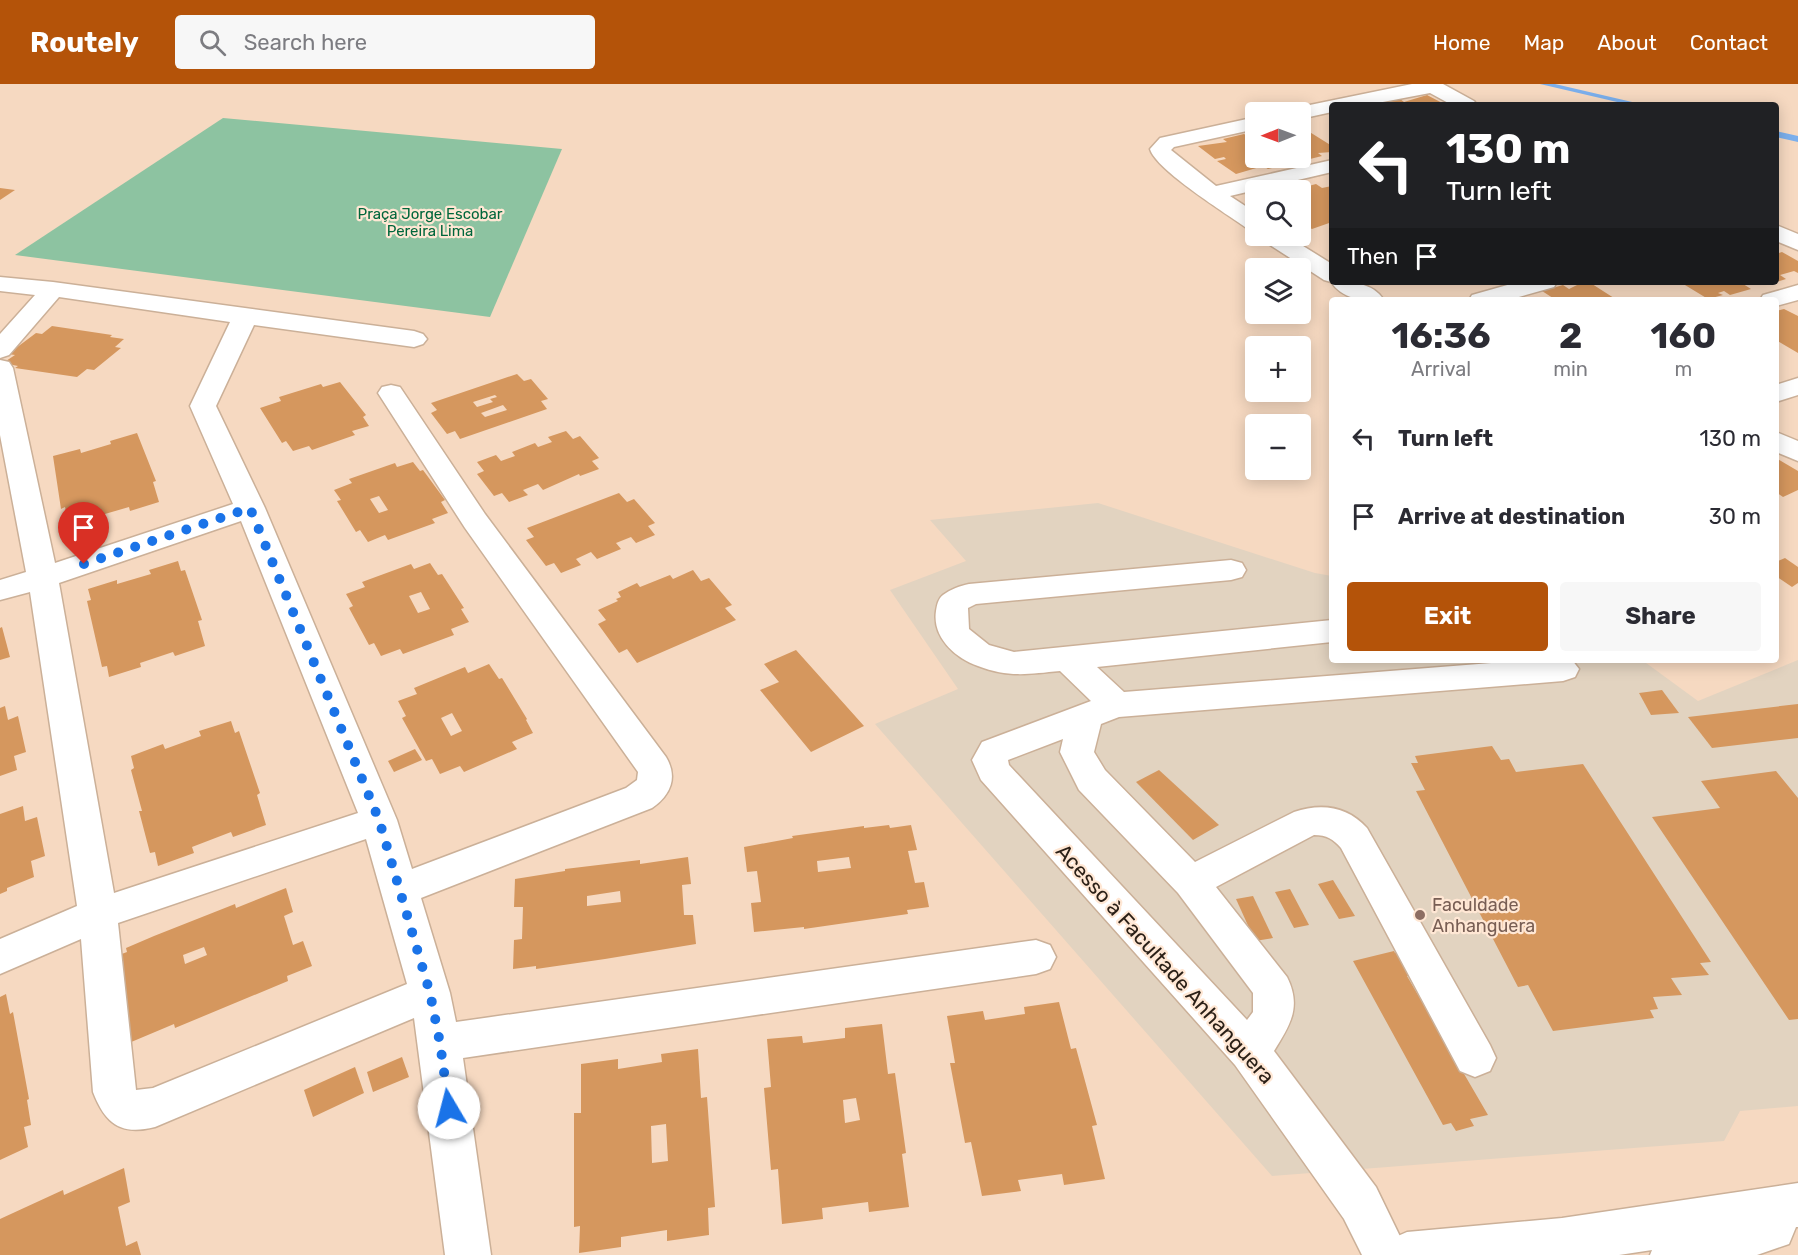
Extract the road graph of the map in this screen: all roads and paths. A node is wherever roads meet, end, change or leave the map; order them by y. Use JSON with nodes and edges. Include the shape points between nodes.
{"nodes":[{"id":1,"x":1353,"y":102,"type":"edge"},
{"id":2,"x":1462,"y":102,"type":"edge"},
{"id":3,"x":1329,"y":107,"type":"edge"},
{"id":4,"x":1311,"y":111,"type":"edge"},
{"id":5,"x":1245,"y":125,"type":"edge"},
{"id":6,"x":1329,"y":167,"type":"edge"},
{"id":7,"x":1212,"y":194,"type":"junction"},
{"id":8,"x":1245,"y":216,"type":"edge"},
{"id":9,"x":1779,"y":234,"type":"edge"},
{"id":10,"x":1798,"y":243,"type":"edge"},
{"id":11,"x":1287,"y":246,"type":"edge"},
{"id":12,"x":1329,"y":254,"type":"edge"},
{"id":13,"x":1305,"y":258,"type":"edge"},
{"id":14,"x":1311,"y":259,"type":"edge"},
{"id":15,"x":1311,"y":262,"type":"edge"},
{"id":16,"x":1329,"y":273,"type":"edge"},
{"id":17,"x":0,"y":285,"type":"edge"},
{"id":18,"x":1348,"y":285,"type":"edge"},
{"id":19,"x":1534,"y":285,"type":"edge"},
{"id":20,"x":53,"y":289,"type":"junction"},
{"id":21,"x":1798,"y":292,"type":"edge"},
{"id":22,"x":1367,"y":297,"type":"edge"},
{"id":23,"x":1492,"y":297,"type":"edge"},
{"id":24,"x":1779,"y":298,"type":"edge"},
{"id":25,"x":245,"y":317,"type":"junction"},
{"id":26,"x":414,"y":339,"type":"dead end"},
{"id":27,"x":0,"y":350,"type":"edge"},
{"id":28,"x":0,"y":368,"type":"edge"},
{"id":29,"x":1798,"y":386,"type":"edge"},
{"id":30,"x":392,"y":393,"type":"dead end"},
{"id":31,"x":1779,"y":393,"type":"edge"},
{"id":32,"x":1779,"y":442,"type":"edge"},
{"id":33,"x":1798,"y":453,"type":"edge"},
{"id":34,"x":250,"y":508,"type":"junction"},
{"id":35,"x":1231,"y":570,"type":"dead end"},
{"id":36,"x":43,"y":578,"type":"junction"},
{"id":37,"x":0,"y":590,"type":"edge"},
{"id":38,"x":1329,"y":631,"type":"edge"},
{"id":39,"x":1066,"y":657,"type":"junction"},
{"id":40,"x":1563,"y":669,"type":"dead end"},
{"id":41,"x":1101,"y":711,"type":"junction"},
{"id":42,"x":379,"y":820,"type":"junction"},
{"id":43,"x":1191,"y":882,"type":"junction"},
{"id":44,"x":400,"y":890,"type":"junction"},
{"id":45,"x":98,"y":914,"type":"junction"},
{"id":46,"x":0,"y":957,"type":"edge"},
{"id":47,"x":1036,"y":957,"type":"dead end"},
{"id":48,"x":430,"y":993,"type":"junction"},
{"id":49,"x":440,"y":1043,"type":"junction"},
{"id":50,"x":1250,"y":1052,"type":"junction"},
{"id":51,"x":1475,"y":1058,"type":"dead end"},
{"id":52,"x":1798,"y":1205,"type":"edge"},
{"id":53,"x":1798,"y":1222,"type":"edge"},
{"id":54,"x":468,"y":1255,"type":"edge"},
{"id":55,"x":1386,"y":1255,"type":"edge"},
{"id":56,"x":1407,"y":1255,"type":"edge"},
{"id":57,"x":1673,"y":1255,"type":"edge"}],
"edges":[{"from":1,"to":2,"type":"street","via":[[1434,87]]},
{"from":3,"to":4,"type":"street"},
{"from":5,"to":7,"type":"street","via":[[1167,142],[1160,149],[1162,155]]},
{"from":6,"to":7,"type":"street"},
{"from":7,"to":8,"type":"street"},
{"from":9,"to":10,"type":"street"},
{"from":11,"to":13,"type":"street"},
{"from":12,"to":14,"type":"street"},
{"from":15,"to":16,"type":"street"},
{"from":17,"to":20,"type":"street"},
{"from":18,"to":22,"type":"street"},
{"from":19,"to":23,"type":"street"},
{"from":20,"to":25,"type":"street"},
{"from":20,"to":27,"type":"street"},
{"from":21,"to":24,"type":"street"},
{"from":25,"to":26,"type":"street"},
{"from":25,"to":34,"type":"street","via":[[203,404]]},
{"from":28,"to":36,"type":"street"},
{"from":29,"to":31,"type":"street"},
{"from":30,"to":44,"type":"street","via":[[476,521],[657,774],[649,792],[639,798]]},
{"from":32,"to":33,"type":"street"},
{"from":34,"to":36,"type":"street"},
{"from":34,"to":42,"type":"street"},
{"from":35,"to":39,"type":"street","via":[[969,594],[953,603],[950,615],[956,634],[977,655],[1014,664]]},
{"from":36,"to":37,"type":"street"},
{"from":36,"to":45,"type":"street"},
{"from":38,"to":39,"type":"street"},
{"from":39,"to":41,"type":"street"},
{"from":40,"to":41,"type":"street"},
{"from":41,"to":43,"type":"street","via":[[1077,752],[1092,780]]},
{"from":41,"to":50,"type":"street","name":"Acesso à Facultade Anhanguera","via":[[993,751],[993,771]]},
{"from":42,"to":44,"type":"street"},
{"from":42,"to":45,"type":"street"},
{"from":43,"to":50,"type":"street","via":[[1274,989],[1273,1016]]},
{"from":43,"to":51,"type":"street","via":[[1307,822],[1327,820],[1346,828]]},
{"from":44,"to":48,"type":"street"},
{"from":45,"to":46,"type":"street"},
{"from":45,"to":48,"type":"street","via":[[114,1092],[117,1102],[126,1108],[140,1111],[155,1107]]},
{"from":47,"to":49,"type":"street"},
{"from":48,"to":49,"type":"street"},
{"from":49,"to":54,"type":"street"},
{"from":50,"to":55,"type":"street","name":"Acesso à Facultade Anhanguera","via":[[1360,1203]]},
{"from":52,"to":56,"type":"street","via":[[1562,1241]]},
{"from":53,"to":57,"type":"street"}]}
